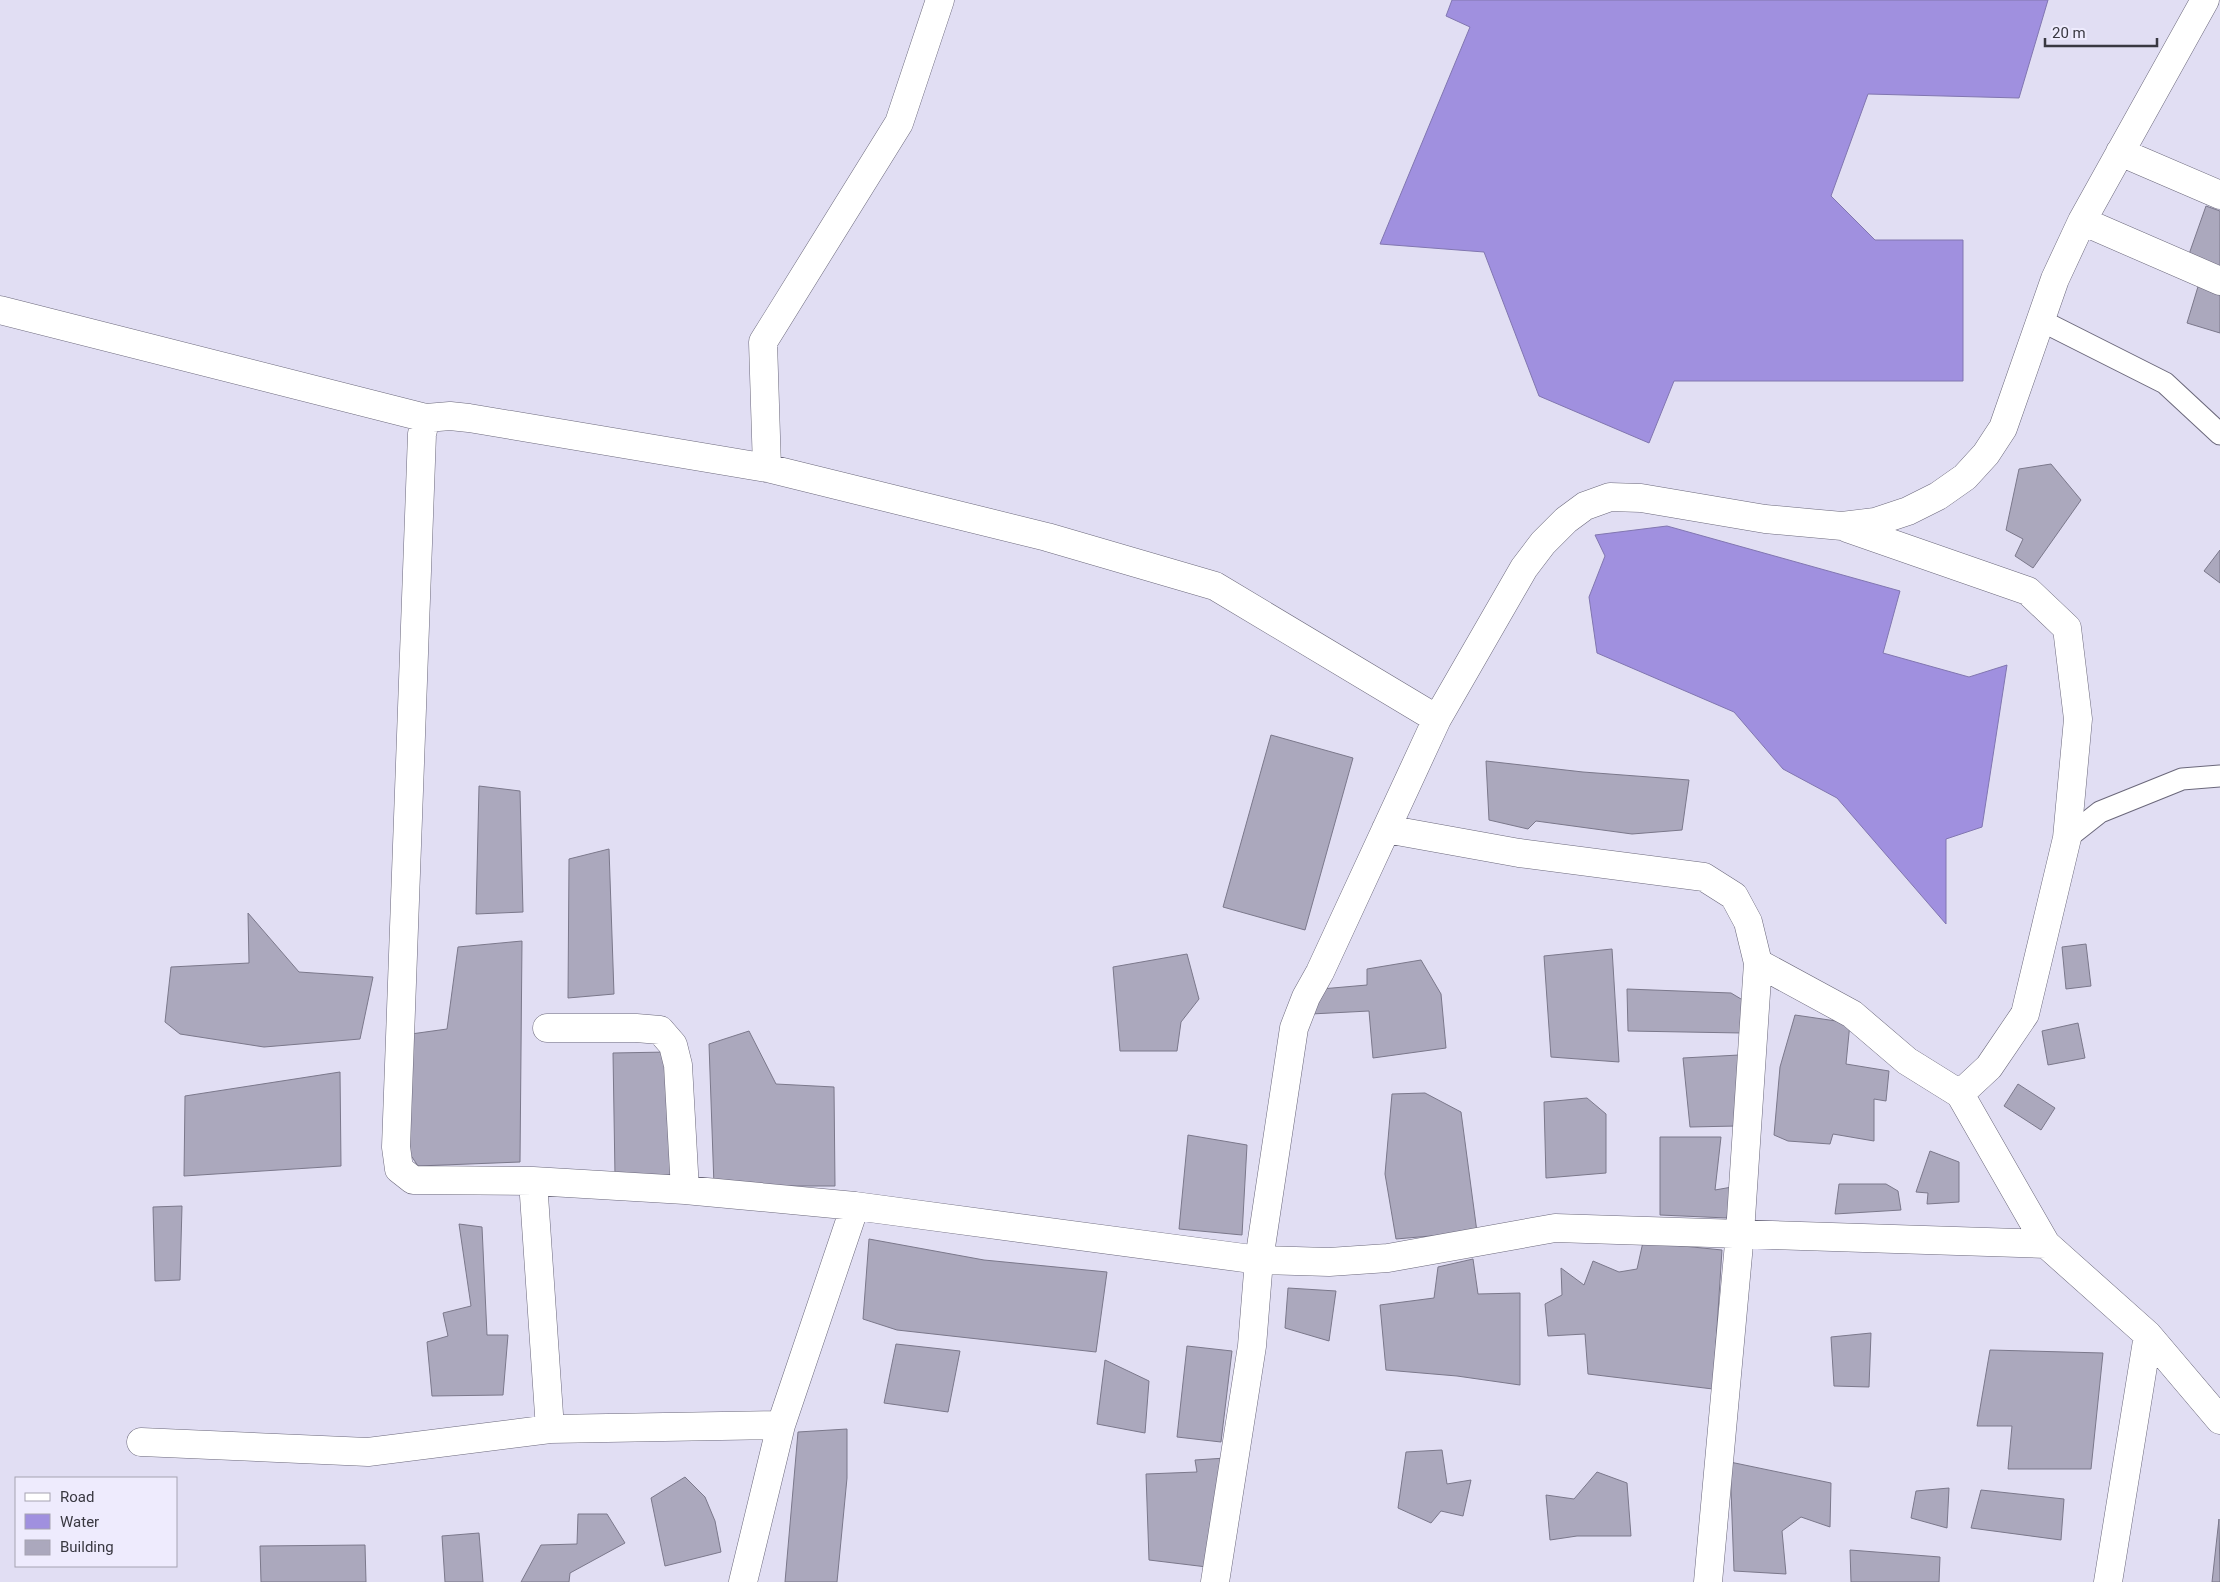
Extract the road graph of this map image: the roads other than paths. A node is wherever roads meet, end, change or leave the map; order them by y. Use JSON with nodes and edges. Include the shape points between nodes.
{"nodes":[{"id":1,"x":940,"y":0,"type":"edge"},
{"id":2,"x":2205,"y":0,"type":"edge"},
{"id":3,"x":2120,"y":152,"type":"junction"},
{"id":4,"x":2220,"y":196,"type":"edge"},
{"id":5,"x":2082,"y":221,"type":"junction"},
{"id":6,"x":2220,"y":280,"type":"edge"},
{"id":7,"x":0,"y":310,"type":"edge"},
{"id":8,"x":2042,"y":321,"type":"junction"},
{"id":9,"x":426,"y":418,"type":"junction"},
{"id":10,"x":2220,"y":434,"type":"edge"},
{"id":11,"x":767,"y":468,"type":"junction"},
{"id":12,"x":1842,"y":526,"type":"junction"},
{"id":13,"x":1437,"y":720,"type":"junction"},
{"id":14,"x":2220,"y":776,"type":"edge"},
{"id":15,"x":1386,"y":829,"type":"junction"},
{"id":16,"x":2067,"y":838,"type":"junction"},
{"id":17,"x":1758,"y":963,"type":"junction"},
{"id":18,"x":547,"y":1028,"type":"dead end"},
{"id":19,"x":1960,"y":1094,"type":"junction"},
{"id":20,"x":533,"y":1182,"type":"junction"},
{"id":21,"x":685,"y":1190,"type":"junction"},
{"id":22,"x":855,"y":1206,"type":"junction"},
{"id":23,"x":1740,"y":1233,"type":"junction"},
{"id":24,"x":2046,"y":1244,"type":"junction"},
{"id":25,"x":1259,"y":1260,"type":"junction"},
{"id":26,"x":2148,"y":1335,"type":"junction"},
{"id":27,"x":2220,"y":1420,"type":"edge"},
{"id":28,"x":781,"y":1425,"type":"junction"},
{"id":29,"x":550,"y":1429,"type":"junction"},
{"id":30,"x":141,"y":1442,"type":"dead end"},
{"id":31,"x":743,"y":1582,"type":"edge"},
{"id":32,"x":1214,"y":1582,"type":"edge"},
{"id":33,"x":1708,"y":1582,"type":"edge"},
{"id":34,"x":2108,"y":1582,"type":"edge"}],
"edges":[{"from":1,"to":11,"type":"street","via":[[899,123],[763,342]]},
{"from":2,"to":3,"type":"street"},
{"from":3,"to":4,"type":"street"},
{"from":3,"to":5,"type":"street"},
{"from":5,"to":6,"type":"street"},
{"from":5,"to":8,"type":"street","via":[[2055,279]]},
{"from":7,"to":9,"type":"street"},
{"from":8,"to":10,"type":"lane","via":[[2165,382]]},
{"from":8,"to":12,"type":"street","via":[[2003,428],[1965,477],[1908,511],[1875,522]]},
{"from":9,"to":11,"type":"street","via":[[469,418]]},
{"from":9,"to":20,"type":"street","via":[[422,434],[396,1147],[399,1169],[413,1180]]},
{"from":11,"to":13,"type":"street","via":[[1047,537],[1215,586]]},
{"from":12,"to":13,"type":"street","via":[[1765,519],[1641,498],[1610,496],[1585,506],[1549,537],[1524,568]]},
{"from":12,"to":16,"type":"street","via":[[2028,591],[2067,628],[2078,719]]},
{"from":13,"to":15,"type":"street"},
{"from":14,"to":16,"type":"lane","via":[[2182,779],[2100,812]]},
{"from":15,"to":17,"type":"street","via":[[1520,853],[1704,877],[1734,896],[1748,922]]},
{"from":15,"to":25,"type":"street","via":[[1294,1028]]},
{"from":16,"to":19,"type":"street","via":[[2024,1014],[1989,1067]]},
{"from":17,"to":19,"type":"street","via":[[1852,1014],[1907,1061]]},
{"from":17,"to":23,"type":"street"},
{"from":18,"to":21,"type":"street","via":[[660,1030],[673,1045],[678,1065]]},
{"from":19,"to":24,"type":"street"},
{"from":20,"to":21,"type":"street"},
{"from":20,"to":29,"type":"street"},
{"from":21,"to":22,"type":"street"},
{"from":22,"to":25,"type":"street"},
{"from":22,"to":28,"type":"street"},
{"from":23,"to":24,"type":"street"},
{"from":23,"to":25,"type":"street","via":[[1555,1228],[1388,1258],[1329,1262]]},
{"from":23,"to":33,"type":"street"},
{"from":24,"to":26,"type":"street"},
{"from":25,"to":32,"type":"street","via":[[1252,1346]]},
{"from":26,"to":27,"type":"street"},
{"from":26,"to":34,"type":"street"},
{"from":28,"to":29,"type":"street"},
{"from":28,"to":31,"type":"street"},
{"from":29,"to":30,"type":"street","via":[[368,1452]]}]}
